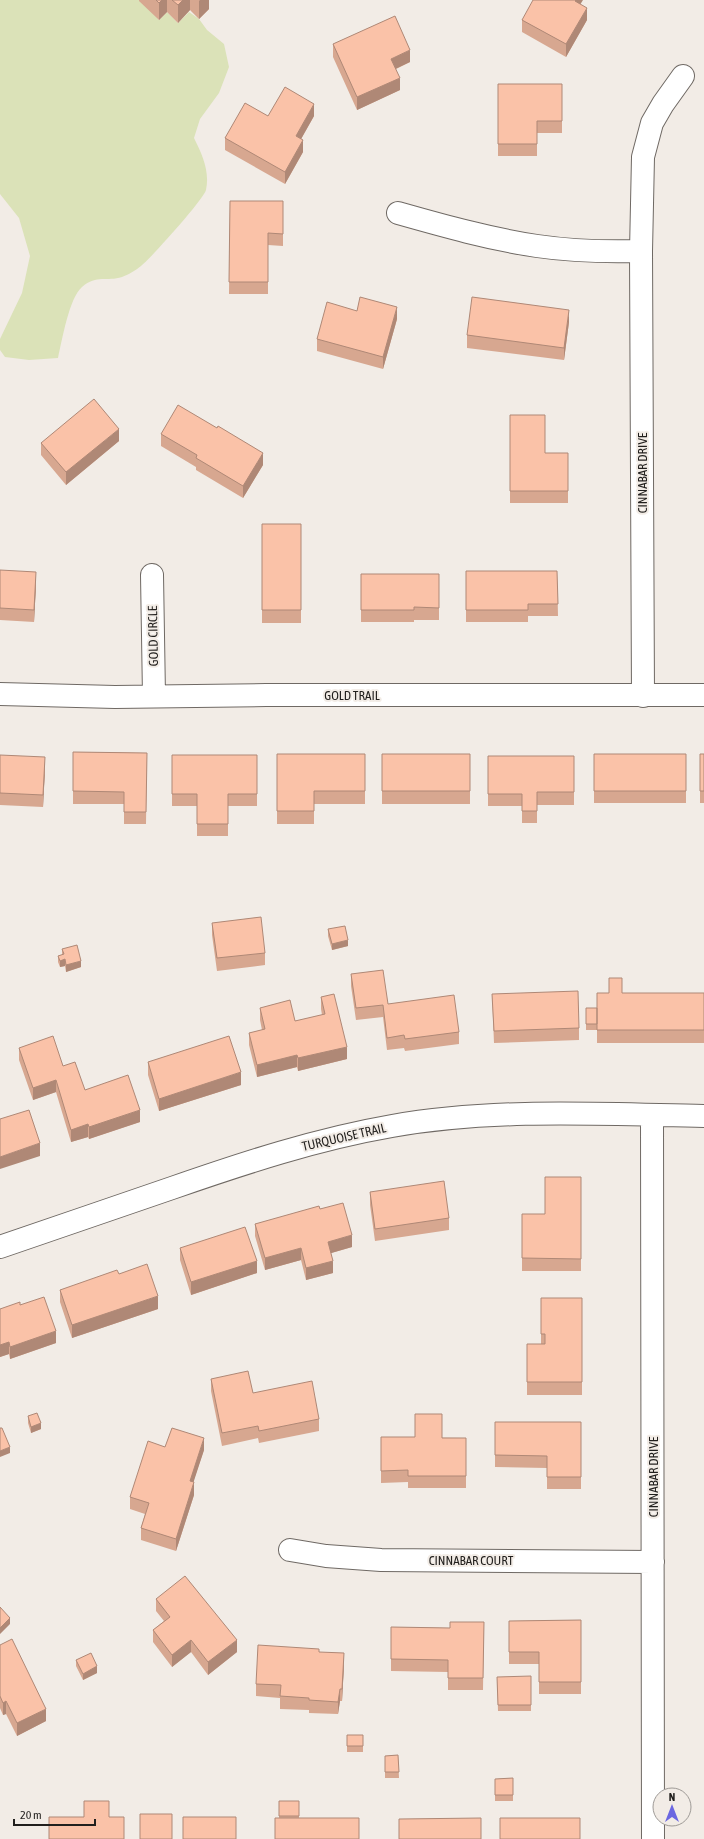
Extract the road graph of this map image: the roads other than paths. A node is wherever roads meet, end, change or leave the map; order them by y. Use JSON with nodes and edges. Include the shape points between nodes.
{"nodes":[{"id":1,"x":683,"y":76,"type":"dead end"},
{"id":2,"x":398,"y":213,"type":"dead end"},
{"id":3,"x":641,"y":251,"type":"junction"},
{"id":4,"x":152,"y":575,"type":"dead end"},
{"id":5,"x":0,"y":694,"type":"edge"},
{"id":6,"x":704,"y":695,"type":"edge"},
{"id":7,"x":154,"y":696,"type":"junction"},
{"id":8,"x":643,"y":696,"type":"junction"},
{"id":9,"x":652,"y":1115,"type":"junction"},
{"id":10,"x":704,"y":1116,"type":"edge"},
{"id":11,"x":0,"y":1247,"type":"edge"},
{"id":12,"x":290,"y":1550,"type":"dead end"},
{"id":13,"x":653,"y":1562,"type":"junction"},
{"id":14,"x":653,"y":1839,"type":"edge"}],
"edges":[{"from":1,"to":3,"type":"street","name":"CINNABAR DRIVE","via":[[655,117],[646,141],[643,157]]},
{"from":2,"to":3,"type":"street","via":[[462,231],[539,246],[604,252]]},
{"from":3,"to":8,"type":"street","name":"CINNABAR DRIVE"},
{"from":4,"to":7,"type":"street","name":"GOLD CIRCLE"},
{"from":5,"to":7,"type":"street","name":"GOLD TRAIL"},
{"from":6,"to":8,"type":"street","name":"GOLD TRAIL"},
{"from":7,"to":8,"type":"street","name":"GOLD TRAIL"},
{"from":9,"to":10,"type":"street","name":"TURQUOISE TRAIL"},
{"from":9,"to":11,"type":"street","name":"TURQUOISE TRAIL","via":[[486,1115],[392,1126],[291,1149]]},
{"from":9,"to":13,"type":"street","name":"CINNABAR DRIVE"},
{"from":12,"to":13,"type":"street","name":"CINNABAR COURT","via":[[326,1556],[381,1560]]},
{"from":13,"to":14,"type":"street","name":"CINNABAR DRIVE"}]}
